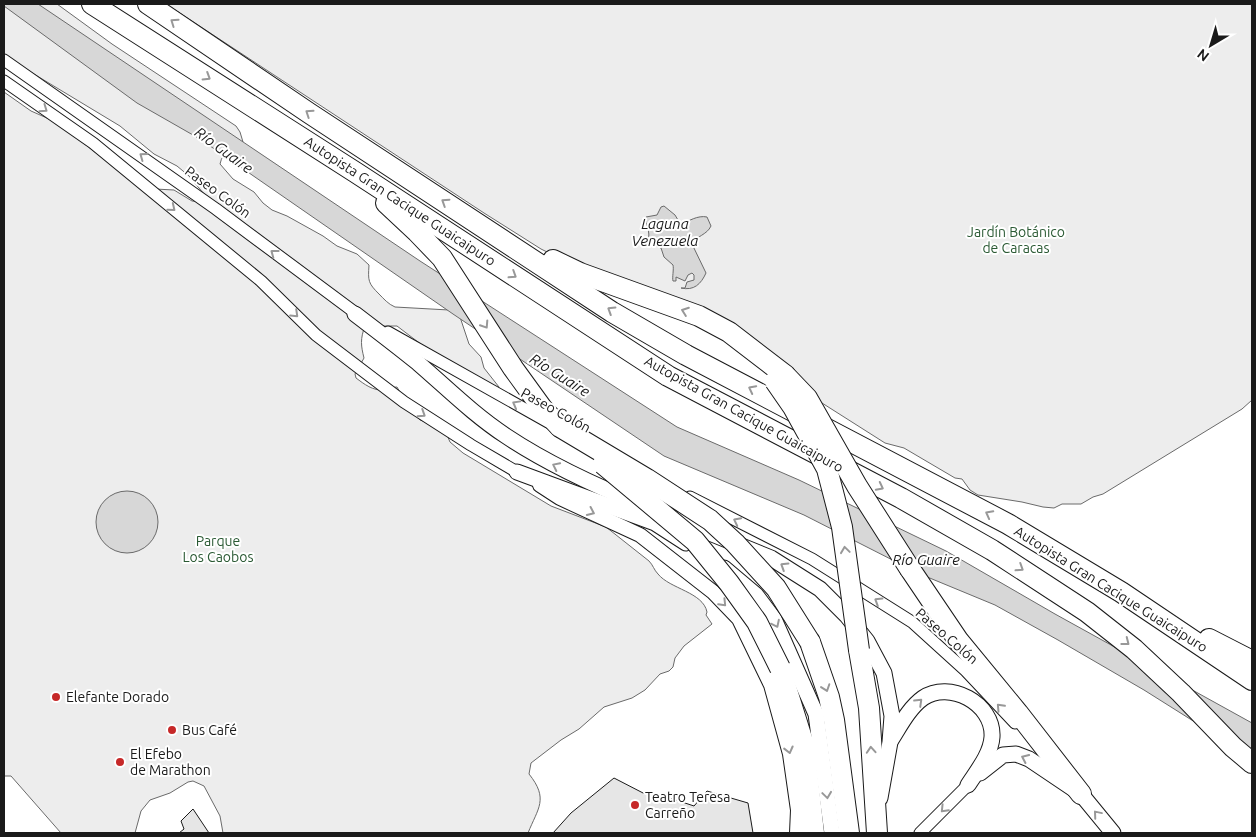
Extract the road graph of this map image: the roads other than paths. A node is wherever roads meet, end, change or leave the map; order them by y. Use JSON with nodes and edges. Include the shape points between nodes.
{"nodes":[{"id":1,"x":92,"y":4,"type":"edge"},
{"id":2,"x":148,"y":4,"type":"edge"},
{"id":3,"x":4,"y":60,"type":"edge"},
{"id":4,"x":4,"y":80,"type":"edge"},
{"id":5,"x":355,"y":172,"type":"junction"},
{"id":6,"x":486,"y":228,"type":"junction"},
{"id":7,"x":354,"y":314,"type":"junction"},
{"id":8,"x":780,"y":378,"type":"junction"},
{"id":9,"x":560,"y":427,"type":"junction"},
{"id":10,"x":518,"y":472,"type":"junction"},
{"id":11,"x":1161,"y":618,"type":"junction"},
{"id":12,"x":1252,"y":661,"type":"edge"},
{"id":13,"x":1252,"y":680,"type":"edge"},
{"id":14,"x":890,"y":742,"type":"junction"},
{"id":15,"x":1233,"y":747,"type":"junction"},
{"id":16,"x":1252,"y":763,"type":"edge"},
{"id":17,"x":1252,"y":769,"type":"edge"},
{"id":18,"x":968,"y":784,"type":"junction"},
{"id":19,"x":1080,"y":794,"type":"junction"},
{"id":20,"x":797,"y":833,"type":"edge"},
{"id":21,"x":814,"y":833,"type":"edge"},
{"id":22,"x":832,"y":833,"type":"edge"},
{"id":23,"x":849,"y":833,"type":"edge"},
{"id":24,"x":878,"y":833,"type":"edge"},
{"id":25,"x":920,"y":833,"type":"edge"},
{"id":26,"x":1113,"y":833,"type":"edge"}],
"edges":[{"from":1,"to":5,"type":"highway","name":"Autopista Gran Cacique Guaicaipuro","one_way":true},
{"from":6,"to":2,"type":"highway","name":"Autopista Gran Cacique Guaicaipuro","one_way":true},
{"from":7,"to":3,"type":"street","name":"Paseo Colón","one_way":true,"via":[[209,204]]},
{"from":4,"to":10,"type":"street","one_way":true,"via":[[100,149],[261,281],[316,335],[389,391]]},
{"from":5,"to":9,"type":"highway","one_way":true,"via":[[442,258],[513,368]]},
{"from":5,"to":15,"type":"highway","name":"Autopista Gran Cacique Guaicaipuro","one_way":true,"via":[[668,376],[901,498],[992,550],[1088,612],[1134,649]]},
{"from":8,"to":6,"type":"highway","one_way":true,"via":[[729,332],[698,316],[580,273]]},
{"from":11,"to":6,"type":"highway","name":"Autopista Gran Cacique Guaicaipuro","one_way":true,"via":[[1008,524],[686,355],[612,312]]},
{"from":14,"to":7,"type":"main road","one_way":true,"via":[[892,716],[882,667],[852,622],[820,589],[771,558],[600,488],[541,458],[469,408]]},
{"from":19,"to":7,"type":"street","name":"Paseo Colón","one_way":true,"via":[[966,671],[912,622],[812,558],[602,452]]},
{"from":8,"to":19,"type":"highway","bridge":true,"via":[[807,398],[857,486],[958,640]]},
{"from":24,"to":8,"type":"highway","one_way":true,"bridge":true,"via":[[869,708],[842,527],[826,469]]},
{"from":9,"to":21,"type":"highway","bridge":true,"via":[[695,541],[757,622],[780,668],[804,746]]},
{"from":9,"to":23,"type":"highway","one_way":true,"bridge":true,"via":[[710,520],[776,588],[810,642],[829,697]]},
{"from":10,"to":20,"type":"street","one_way":true,"via":[[560,498],[640,535],[713,592],[739,619],[771,685],[790,754],[798,810]]},
{"from":10,"to":22,"type":"main road","one_way":true,"via":[[655,524],[729,572],[756,595],[774,619],[816,714]]},
{"from":11,"to":12,"type":"highway"},
{"from":11,"to":13,"type":"highway","name":"Autopista Gran Cacique Guaicaipuro"},
{"from":14,"to":18,"type":"main road","one_way":true,"via":[[925,696],[948,692],[969,698],[987,713],[992,724],[992,739],[988,753]]},
{"from":14,"to":24,"type":"main road"},
{"from":15,"to":16,"type":"highway","name":"Autopista Gran Cacique Guaicaipuro"},
{"from":15,"to":17,"type":"highway"},
{"from":19,"to":18,"type":"main road","one_way":true,"via":[[1029,758],[1016,754],[1003,755]]},
{"from":18,"to":25,"type":"street","one_way":true},
{"from":26,"to":19,"type":"main road","one_way":true}]}
